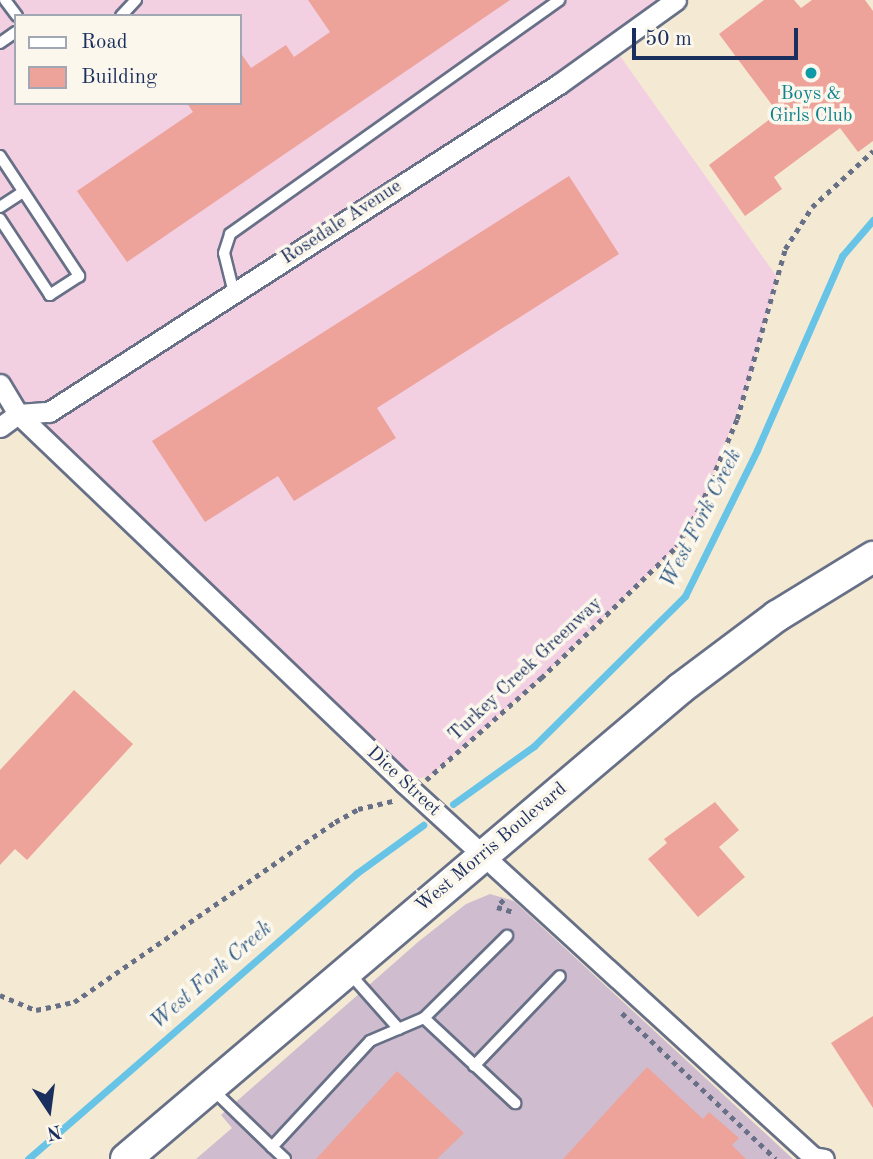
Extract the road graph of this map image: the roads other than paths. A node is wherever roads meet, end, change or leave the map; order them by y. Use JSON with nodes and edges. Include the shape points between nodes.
{"nodes":[{"id":1,"x":136,"y":0,"type":"edge"},
{"id":2,"x":559,"y":0,"type":"edge"},
{"id":3,"x":676,"y":0,"type":"edge"},
{"id":4,"x":123,"y":14,"type":"edge"},
{"id":5,"x":0,"y":156,"type":"edge"},
{"id":6,"x":23,"y":192,"type":"junction"},
{"id":7,"x":0,"y":207,"type":"edge"},
{"id":8,"x":0,"y":219,"type":"edge"},
{"id":9,"x":233,"y":293,"type":"junction"},
{"id":10,"x":0,"y":384,"type":"edge"},
{"id":11,"x":18,"y":414,"type":"junction"},
{"id":12,"x":0,"y":427,"type":"edge"},
{"id":13,"x":873,"y":557,"type":"edge"},
{"id":14,"x":484,"y":855,"type":"junction"},
{"id":15,"x":507,"y":936,"type":"dead end"},
{"id":16,"x":347,"y":971,"type":"junction"},
{"id":17,"x":560,"y":976,"type":"dead end"},
{"id":18,"x":424,"y":1018,"type":"junction"},
{"id":19,"x":399,"y":1029,"type":"junction"},
{"id":20,"x":474,"y":1066,"type":"junction"},
{"id":21,"x":210,"y":1087,"type":"junction"},
{"id":22,"x":515,"y":1103,"type":"dead end"},
{"id":23,"x":272,"y":1147,"type":"junction"},
{"id":24,"x":126,"y":1159,"type":"edge"},
{"id":25,"x":285,"y":1159,"type":"edge"},
{"id":26,"x":824,"y":1159,"type":"edge"}],
"edges":[{"from":1,"to":4,"type":"lane"},
{"from":2,"to":9,"type":"lane","via":[[230,234],[224,253]]},
{"from":3,"to":9,"type":"street","name":"Rosedale Avenue","via":[[559,84]]},
{"from":5,"to":6,"type":"lane"},
{"from":6,"to":7,"type":"lane"},
{"from":6,"to":8,"type":"lane","via":[[79,276],[50,295]]},
{"from":9,"to":11,"type":"street","name":"Rosedale Avenue","via":[[50,412]]},
{"from":10,"to":11,"type":"street","name":"Dice Street"},
{"from":11,"to":12,"type":"street","name":"Rosedale Avenue"},
{"from":11,"to":14,"type":"street","name":"Dice Street"},
{"from":13,"to":14,"type":"main road","name":"West Morris Boulevard","via":[[729,650]]},
{"from":14,"to":16,"type":"main road","name":"West Morris Boulevard"},
{"from":14,"to":26,"type":"street","name":"Dice Street","via":[[813,1157]]},
{"from":15,"to":18,"type":"lane"},
{"from":16,"to":19,"type":"lane"},
{"from":16,"to":21,"type":"main road","name":"West Morris Boulevard"},
{"from":17,"to":20,"type":"lane"},
{"from":18,"to":19,"type":"lane"},
{"from":18,"to":20,"type":"lane"},
{"from":19,"to":23,"type":"lane","via":[[370,1041]]},
{"from":20,"to":22,"type":"lane"},
{"from":21,"to":23,"type":"lane"},
{"from":21,"to":24,"type":"main road","name":"West Morris Boulevard"},
{"from":23,"to":25,"type":"lane"}]}
